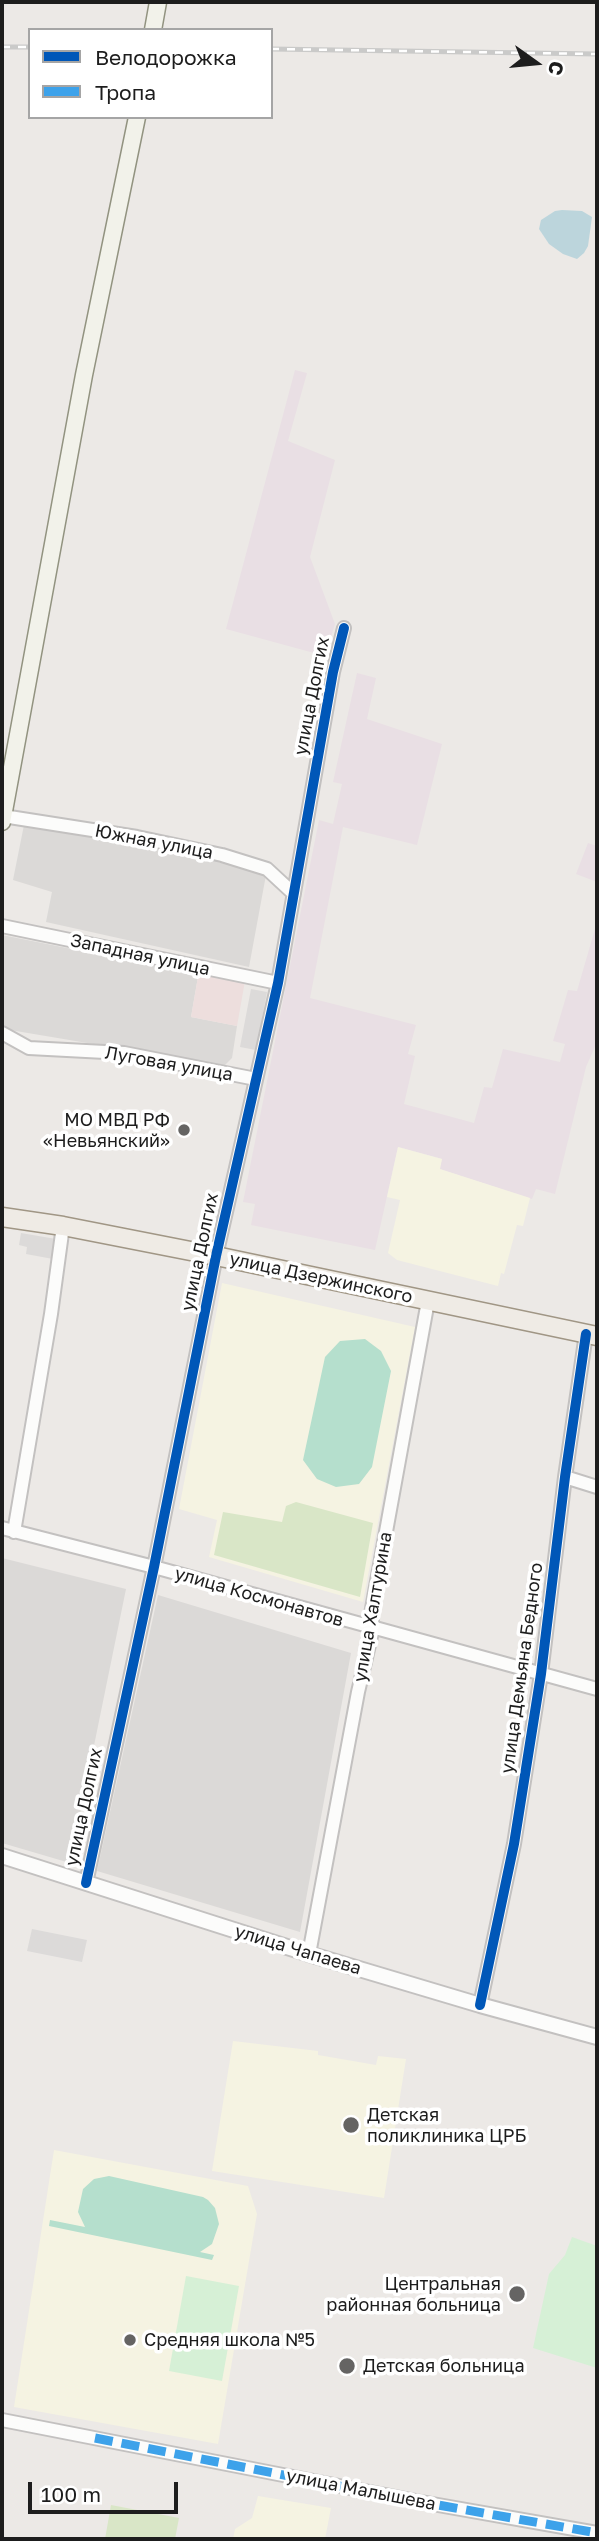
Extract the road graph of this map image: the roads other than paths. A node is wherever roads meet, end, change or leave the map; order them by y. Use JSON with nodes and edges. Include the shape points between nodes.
{"nodes":[{"id":1,"x":158,"y":5,"type":"edge"},
{"id":2,"x":153,"y":28,"type":"edge"},
{"id":3,"x":137,"y":119,"type":"edge"},
{"id":4,"x":344,"y":628,"type":"dead end"},
{"id":5,"x":2,"y":819,"type":"edge"},
{"id":6,"x":294,"y":894,"type":"junction"},
{"id":7,"x":2,"y":926,"type":"edge"},
{"id":8,"x":278,"y":984,"type":"junction"},
{"id":9,"x":2,"y":1034,"type":"edge"},
{"id":10,"x":256,"y":1079,"type":"junction"},
{"id":11,"x":2,"y":1217,"type":"edge"},
{"id":12,"x":63,"y":1226,"type":"junction"},
{"id":13,"x":216,"y":1256,"type":"junction"},
{"id":14,"x":428,"y":1301,"type":"junction"},
{"id":15,"x":592,"y":1335,"type":"edge"},
{"id":16,"x":565,"y":1477,"type":"junction"},
{"id":17,"x":597,"y":1488,"type":"edge"},
{"id":18,"x":8,"y":1530,"type":"edge"},
{"id":19,"x":154,"y":1567,"type":"junction"},
{"id":20,"x":373,"y":1628,"type":"junction"},
{"id":21,"x":541,"y":1674,"type":"junction"},
{"id":22,"x":597,"y":1689,"type":"edge"},
{"id":23,"x":2,"y":1856,"type":"edge"},
{"id":24,"x":86,"y":1883,"type":"junction"},
{"id":25,"x":309,"y":1954,"type":"junction"},
{"id":26,"x":480,"y":2005,"type":"junction"},
{"id":27,"x":597,"y":2037,"type":"edge"},
{"id":28,"x":2,"y":2420,"type":"edge"},
{"id":29,"x":597,"y":2533,"type":"edge"}],
"edges":[{"from":1,"to":2,"type":"main road"},
{"from":3,"to":5,"type":"main road"},
{"from":4,"to":6,"type":"street","name":"улица Долгих"},
{"from":5,"to":6,"type":"street","name":"Южная улица","via":[[137,837],[222,855],[267,869]]},
{"from":6,"to":8,"type":"street","name":"улица Долгих"},
{"from":7,"to":8,"type":"street","name":"Западная улица"},
{"from":8,"to":10,"type":"street","name":"улица Долгих"},
{"from":9,"to":10,"type":"street","name":"Луговая улица","via":[[29,1048],[124,1053]]},
{"from":10,"to":13,"type":"street","name":"улица Долгих"},
{"from":11,"to":12,"type":"main road","name":"улица Дзержинского"},
{"from":12,"to":13,"type":"main road","name":"улица Дзержинского"},
{"from":12,"to":18,"type":"street"},
{"from":13,"to":14,"type":"main road","name":"улица Дзержинского"},
{"from":13,"to":19,"type":"street","name":"улица Долгих"},
{"from":14,"to":15,"type":"main road","name":"улица Дзержинского"},
{"from":14,"to":20,"type":"street","name":"улица Халтурина","via":[[371,1614]]},
{"from":15,"to":16,"type":"street","name":"улица Демьяна Бедного"},
{"from":16,"to":17,"type":"street"},
{"from":16,"to":21,"type":"street","name":"улица Демьяна Бедного"},
{"from":18,"to":19,"type":"street","name":"улица Космонавтов"},
{"from":19,"to":20,"type":"street","name":"улица Космонавтов"},
{"from":19,"to":24,"type":"street","name":"улица Долгих"},
{"from":20,"to":21,"type":"street","name":"улица Космонавтов"},
{"from":20,"to":25,"type":"street","name":"улица Халтурина"},
{"from":21,"to":22,"type":"street","name":"улица Космонавтов"},
{"from":21,"to":26,"type":"street","name":"улица Демьяна Бедного","via":[[514,1843]]},
{"from":23,"to":24,"type":"street","name":"улица Чапаева"},
{"from":24,"to":25,"type":"street","name":"улица Чапаева"},
{"from":25,"to":26,"type":"street","name":"улица Чапаева"},
{"from":26,"to":27,"type":"street","name":"улица Чапаева"},
{"from":28,"to":29,"type":"street","name":"улица Малышева"}]}
